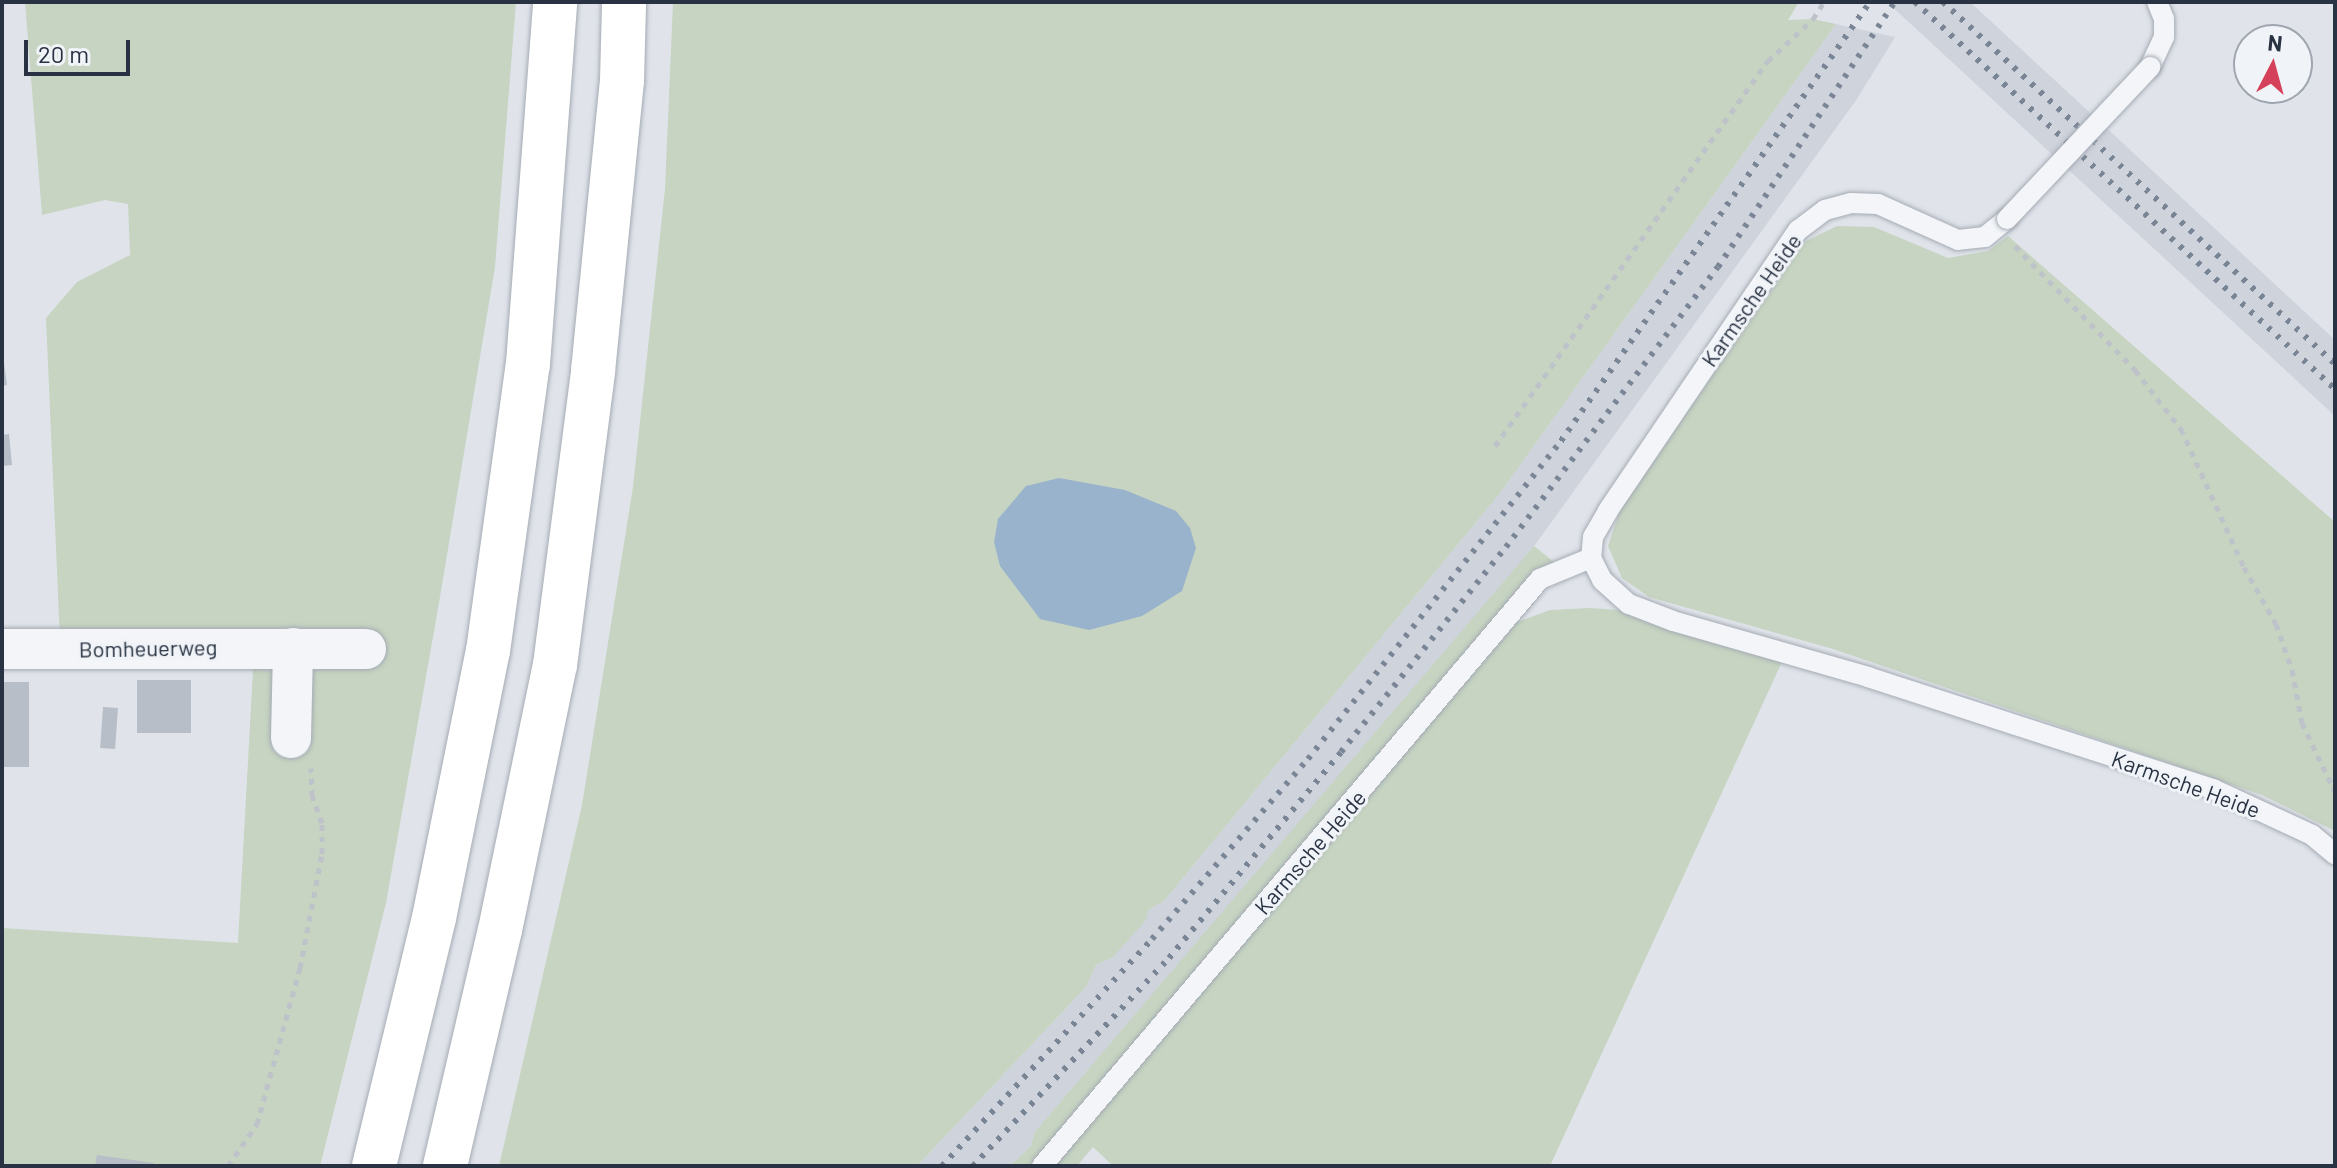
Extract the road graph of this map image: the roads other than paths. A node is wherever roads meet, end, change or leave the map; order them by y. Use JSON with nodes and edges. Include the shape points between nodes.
{"nodes":[{"id":1,"x":555,"y":2,"type":"edge"},
{"id":2,"x":624,"y":2,"type":"edge"},
{"id":3,"x":2157,"y":2,"type":"edge"},
{"id":4,"x":1591,"y":558,"type":"junction"},
{"id":5,"x":293,"y":648,"type":"junction"},
{"id":6,"x":2,"y":649,"type":"edge"},
{"id":7,"x":366,"y":649,"type":"dead end"},
{"id":8,"x":291,"y":738,"type":"road end"},
{"id":9,"x":2335,"y":854,"type":"edge"},
{"id":10,"x":374,"y":1166,"type":"edge"},
{"id":11,"x":445,"y":1166,"type":"edge"},
{"id":12,"x":1042,"y":1166,"type":"edge"}],
"edges":[{"from":1,"to":10,"type":"highway","via":[[528,364],[488,651],[434,918]]},
{"from":2,"to":11,"type":"highway","via":[[622,81],[595,355],[555,665]]},
{"from":3,"to":4,"type":"lane","name":"Karmsche Heide","bridge":true,"via":[[2164,37],[2150,67],[1985,237],[1958,240],[1878,204],[1851,203],[1825,210],[1798,230],[1608,511],[1593,537]]},
{"from":4,"to":9,"type":"lane","name":"Karmsche Heide","via":[[1602,580],[1629,604],[2213,789],[2312,835]]},
{"from":4,"to":12,"type":"lane","name":"Karmsche Heide","via":[[1540,579]]},
{"from":5,"to":6,"type":"street","name":"Bomheuerweg"},
{"from":5,"to":7,"type":"street","name":"Bomheuerweg"},
{"from":5,"to":8,"type":"street"}]}
